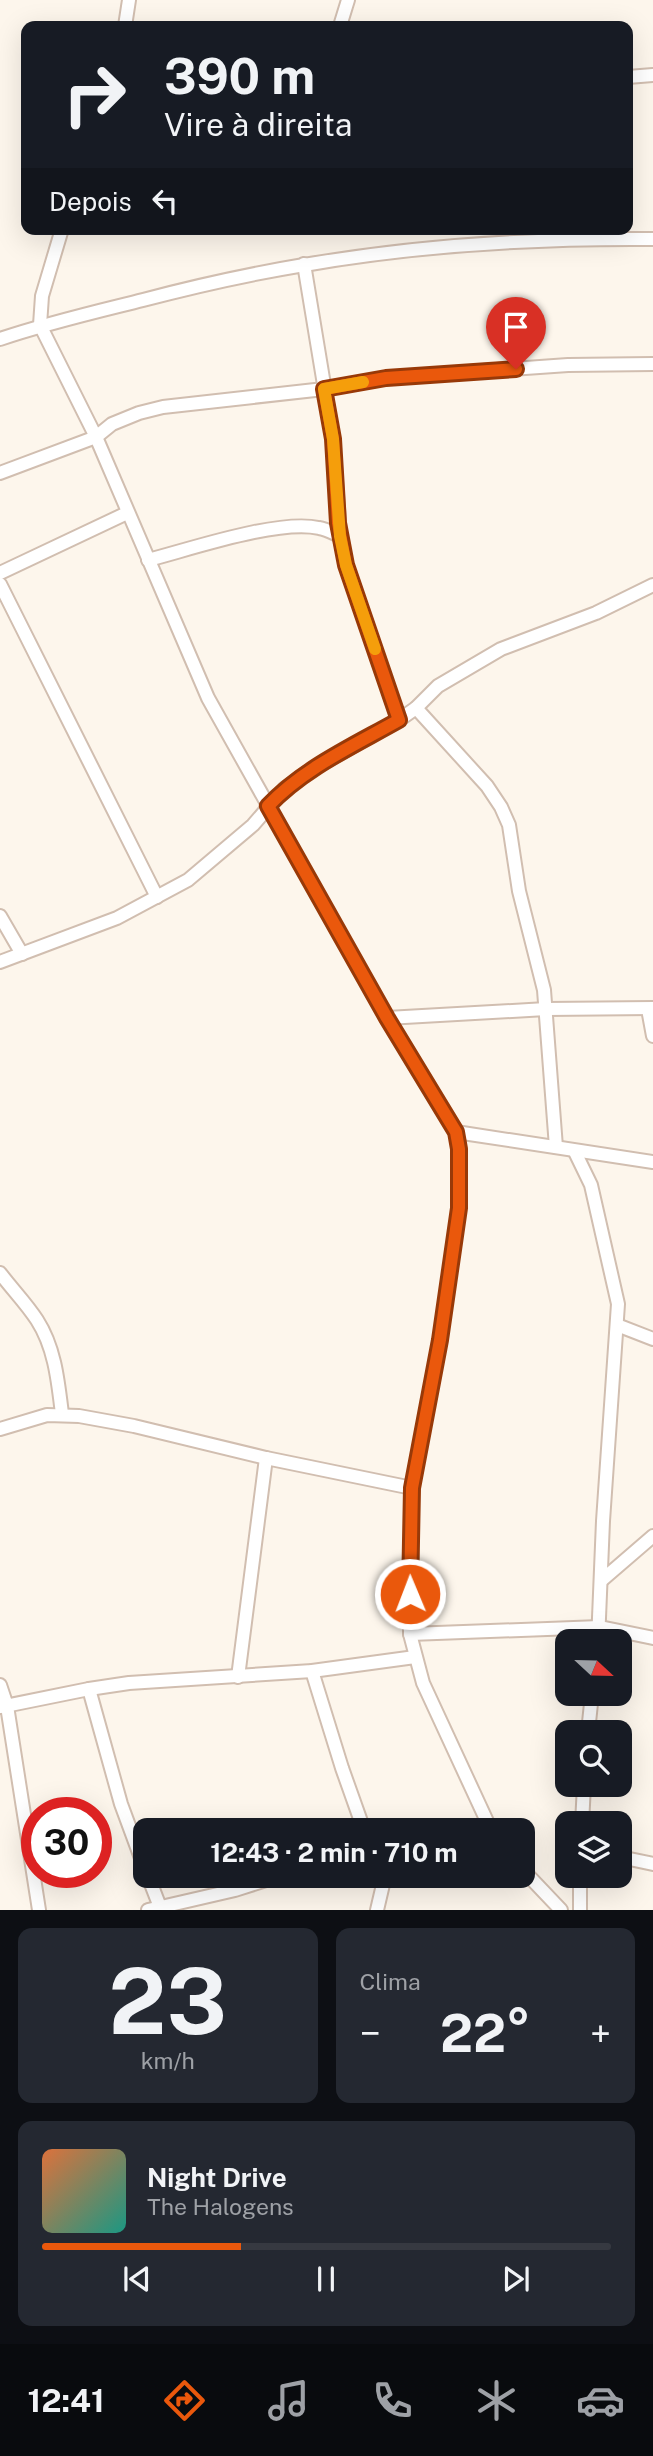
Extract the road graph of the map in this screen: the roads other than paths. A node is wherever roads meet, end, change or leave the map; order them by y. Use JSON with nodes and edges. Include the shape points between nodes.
{"nodes":[{"id":1,"x":129,"y":0,"type":"edge"},
{"id":2,"x":348,"y":0,"type":"edge"},
{"id":3,"x":126,"y":21,"type":"edge"},
{"id":4,"x":342,"y":21,"type":"edge"},
{"id":5,"x":653,"y":75,"type":"edge"},
{"id":6,"x":633,"y":77,"type":"edge"},
{"id":7,"x":60,"y":235,"type":"edge"},
{"id":8,"x":653,"y":239,"type":"edge"},
{"id":9,"x":304,"y":264,"type":"junction"},
{"id":10,"x":40,"y":325,"type":"junction"},
{"id":11,"x":0,"y":339,"type":"edge"},
{"id":12,"x":653,"y":364,"type":"edge"},
{"id":13,"x":324,"y":389,"type":"junction"},
{"id":14,"x":96,"y":437,"type":"junction"},
{"id":15,"x":0,"y":473,"type":"edge"},
{"id":16,"x":127,"y":513,"type":"junction"},
{"id":17,"x":340,"y":536,"type":"junction"},
{"id":18,"x":148,"y":560,"type":"junction"},
{"id":19,"x":0,"y":573,"type":"edge"},
{"id":20,"x":0,"y":584,"type":"edge"},
{"id":21,"x":651,"y":588,"type":"edge"},
{"id":22,"x":416,"y":708,"type":"junction"},
{"id":23,"x":399,"y":720,"type":"junction"},
{"id":24,"x":268,"y":806,"type":"junction"},
{"id":25,"x":157,"y":897,"type":"junction"},
{"id":26,"x":0,"y":916,"type":"edge"},
{"id":27,"x":22,"y":954,"type":"junction"},
{"id":28,"x":0,"y":962,"type":"edge"},
{"id":29,"x":546,"y":1009,"type":"junction"},
{"id":30,"x":651,"y":1009,"type":"edge"},
{"id":31,"x":387,"y":1018,"type":"junction"},
{"id":32,"x":653,"y":1036,"type":"edge"},
{"id":33,"x":456,"y":1132,"type":"junction"},
{"id":34,"x":556,"y":1147,"type":"junction"},
{"id":35,"x":575,"y":1152,"type":"junction"},
{"id":36,"x":653,"y":1162,"type":"edge"},
{"id":37,"x":0,"y":1273,"type":"edge"},
{"id":38,"x":617,"y":1325,"type":"junction"},
{"id":39,"x":653,"y":1339,"type":"edge"},
{"id":40,"x":62,"y":1414,"type":"junction"},
{"id":41,"x":0,"y":1429,"type":"edge"},
{"id":42,"x":266,"y":1458,"type":"junction"},
{"id":43,"x":412,"y":1488,"type":"junction"},
{"id":44,"x":653,"y":1536,"type":"edge"},
{"id":45,"x":602,"y":1580,"type":"junction"},
{"id":46,"x":600,"y":1627,"type":"junction"},
{"id":47,"x":410,"y":1634,"type":"junction"},
{"id":48,"x":653,"y":1638,"type":"edge"},
{"id":49,"x":415,"y":1657,"type":"junction"},
{"id":50,"x":312,"y":1671,"type":"junction"},
{"id":51,"x":238,"y":1677,"type":"junction"},
{"id":52,"x":0,"y":1685,"type":"edge"},
{"id":53,"x":89,"y":1689,"type":"junction"},
{"id":54,"x":3,"y":1707,"type":"edge"},
{"id":55,"x":360,"y":1818,"type":"edge"},
{"id":56,"x":485,"y":1818,"type":"edge"},
{"id":57,"x":133,"y":1836,"type":"edge"},
{"id":58,"x":632,"y":1860,"type":"edge"},
{"id":59,"x":653,"y":1864,"type":"edge"},
{"id":60,"x":535,"y":1883,"type":"edge"},
{"id":61,"x":150,"y":1888,"type":"edge"},
{"id":62,"x":241,"y":1888,"type":"edge"},
{"id":63,"x":382,"y":1888,"type":"edge"},
{"id":64,"x":580,"y":1888,"type":"edge"},
{"id":65,"x":154,"y":1909,"type":"edge"},
{"id":66,"x":39,"y":1910,"type":"edge"},
{"id":67,"x":377,"y":1910,"type":"edge"},
{"id":68,"x":561,"y":1910,"type":"edge"},
{"id":69,"x":580,"y":1910,"type":"edge"}],
"edges":[{"from":1,"to":3,"type":"street"},
{"from":2,"to":4,"type":"street"},
{"from":5,"to":6,"type":"street"},
{"from":7,"to":10,"type":"street","via":[[42,296]]},
{"from":8,"to":9,"type":"street","via":[[566,239],[421,249]]},
{"from":9,"to":10,"type":"street"},
{"from":9,"to":13,"type":"street"},
{"from":10,"to":11,"type":"street"},
{"from":10,"to":14,"type":"street"},
{"from":12,"to":13,"type":"street","via":[[386,378]]},
{"from":13,"to":14,"type":"street","via":[[163,407],[112,424]]},
{"from":13,"to":17,"type":"street","via":[[333,439]]},
{"from":14,"to":15,"type":"street"},
{"from":14,"to":16,"type":"street"},
{"from":16,"to":18,"type":"street"},
{"from":16,"to":19,"type":"street"},
{"from":17,"to":18,"type":"street","via":[[304,526],[261,531]]},
{"from":17,"to":23,"type":"street"},
{"from":18,"to":24,"type":"street","via":[[208,698]]},
{"from":20,"to":25,"type":"street"},
{"from":21,"to":22,"type":"street","via":[[501,649],[438,686]]},
{"from":22,"to":23,"type":"street"},
{"from":22,"to":29,"type":"street","via":[[486,786],[509,825]]},
{"from":23,"to":24,"type":"street","via":[[306,773]]},
{"from":24,"to":25,"type":"street","via":[[253,825],[188,880]]},
{"from":24,"to":31,"type":"street"},
{"from":25,"to":27,"type":"street","via":[[117,918]]},
{"from":26,"to":27,"type":"street"},
{"from":27,"to":28,"type":"street"},
{"from":29,"to":30,"type":"street"},
{"from":29,"to":31,"type":"street"},
{"from":29,"to":34,"type":"street"},
{"from":30,"to":32,"type":"street"},
{"from":31,"to":33,"type":"street"},
{"from":33,"to":34,"type":"street"},
{"from":33,"to":43,"type":"street","via":[[459,1208]]},
{"from":34,"to":35,"type":"street"},
{"from":35,"to":36,"type":"street"},
{"from":35,"to":38,"type":"street","via":[[591,1185],[616,1293]]},
{"from":37,"to":40,"type":"street","via":[[46,1337],[58,1375]]},
{"from":38,"to":39,"type":"street"},
{"from":38,"to":45,"type":"street"},
{"from":40,"to":41,"type":"street"},
{"from":40,"to":42,"type":"street"},
{"from":42,"to":43,"type":"street"},
{"from":42,"to":51,"type":"street"},
{"from":43,"to":47,"type":"street"},
{"from":44,"to":45,"type":"street"},
{"from":45,"to":46,"type":"street"},
{"from":46,"to":47,"type":"street"},
{"from":46,"to":48,"type":"street"},
{"from":47,"to":49,"type":"street"},
{"from":49,"to":50,"type":"street"},
{"from":49,"to":56,"type":"street","via":[[440,1724]]},
{"from":50,"to":51,"type":"street"},
{"from":50,"to":55,"type":"street"},
{"from":51,"to":53,"type":"street","via":[[163,1679]]},
{"from":52,"to":54,"type":"street"},
{"from":53,"to":54,"type":"street"},
{"from":53,"to":57,"type":"street"},
{"from":54,"to":66,"type":"street"},
{"from":58,"to":59,"type":"street"},
{"from":60,"to":68,"type":"street"},
{"from":61,"to":65,"type":"street"},
{"from":62,"to":65,"type":"street"},
{"from":63,"to":67,"type":"street"},
{"from":64,"to":69,"type":"street"}]}
